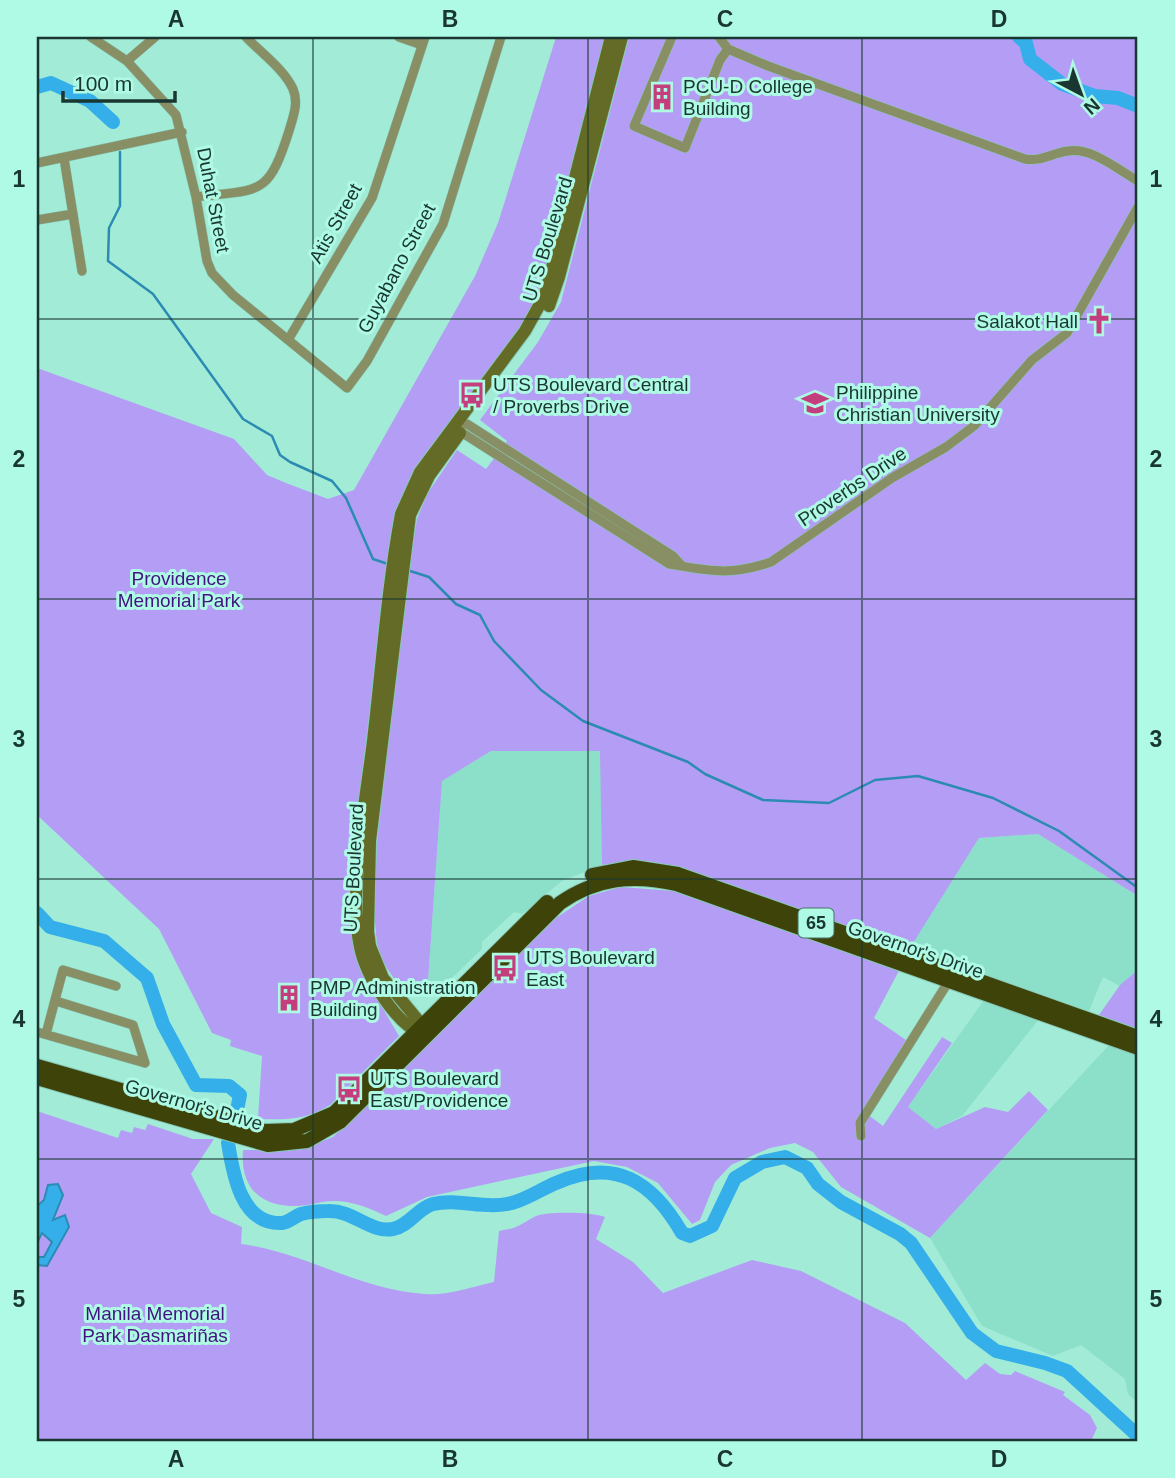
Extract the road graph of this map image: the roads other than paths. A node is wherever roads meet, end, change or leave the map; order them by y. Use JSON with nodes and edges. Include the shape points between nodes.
{"nodes":[{"id":1,"x":91,"y":37,"type":"edge"},
{"id":2,"x":155,"y":37,"type":"edge"},
{"id":3,"x":246,"y":37,"type":"edge"},
{"id":4,"x":399,"y":37,"type":"edge"},
{"id":5,"x":500,"y":37,"type":"edge"},
{"id":6,"x":611,"y":37,"type":"edge"},
{"id":7,"x":622,"y":37,"type":"edge"},
{"id":8,"x":672,"y":37,"type":"edge"},
{"id":9,"x":719,"y":37,"type":"edge"},
{"id":10,"x":424,"y":41,"type":"edge"},
{"id":11,"x":728,"y":49,"type":"junction"},
{"id":12,"x":127,"y":61,"type":"junction"},
{"id":13,"x":182,"y":132,"type":"junction"},
{"id":14,"x":64,"y":159,"type":"junction"},
{"id":15,"x":37,"y":163,"type":"edge"},
{"id":16,"x":1138,"y":181,"type":"edge"},
{"id":17,"x":196,"y":197,"type":"junction"},
{"id":18,"x":1138,"y":207,"type":"edge"},
{"id":19,"x":73,"y":214,"type":"junction"},
{"id":20,"x":37,"y":220,"type":"edge"},
{"id":21,"x":82,"y":271,"type":"dead end"},
{"id":22,"x":288,"y":340,"type":"junction"},
{"id":23,"x":347,"y":388,"type":"joint"},
{"id":24,"x":461,"y":427,"type":"junction"},
{"id":25,"x":952,"y":976,"type":"junction"},
{"id":26,"x":116,"y":986,"type":"dead end"},
{"id":27,"x":56,"y":1002,"type":"junction"},
{"id":28,"x":421,"y":1031,"type":"junction"},
{"id":29,"x":42,"y":1033,"type":"edge"},
{"id":30,"x":1138,"y":1037,"type":"edge"},
{"id":31,"x":1138,"y":1048,"type":"edge"},
{"id":32,"x":37,"y":1066,"type":"edge"},
{"id":33,"x":37,"y":1078,"type":"edge"},
{"id":34,"x":219,"y":1124,"type":"junction"},
{"id":35,"x":861,"y":1136,"type":"dead end"}],
"edges":[{"from":1,"to":12,"type":"street","name":"Duhat Street"},
{"from":2,"to":12,"type":"street"},
{"from":3,"to":17,"type":"street","via":[[293,89],[294,116],[272,177],[249,190]]},
{"from":4,"to":10,"type":"street"},
{"from":5,"to":23,"type":"street","name":"Guyabano Street","via":[[443,224],[367,361]]},
{"from":6,"to":24,"type":"main road","name":"UTS Boulevard","via":[[545,295]]},
{"from":7,"to":24,"type":"main road","name":"UTS Boulevard","via":[[552,299],[532,336]]},
{"from":8,"to":11,"type":"street","via":[[634,126],[685,148]]},
{"from":9,"to":11,"type":"street"},
{"from":10,"to":22,"type":"street","name":"Atis Street","via":[[372,198]]},
{"from":11,"to":16,"type":"street","via":[[1025,159],[1080,151]]},
{"from":12,"to":13,"type":"street","name":"Duhat Street","via":[[170,106]]},
{"from":13,"to":14,"type":"street"},
{"from":13,"to":17,"type":"street","name":"Duhat Street"},
{"from":14,"to":15,"type":"street"},
{"from":14,"to":19,"type":"street"},
{"from":17,"to":22,"type":"street","name":"Duhat Street","via":[[212,273]]},
{"from":18,"to":24,"type":"street","name":"Proverbs Drive","via":[[1067,333],[1031,360],[974,426],[771,562],[726,573],[682,566],[673,556]]},
{"from":19,"to":20,"type":"street"},
{"from":19,"to":21,"type":"street"},
{"from":22,"to":23,"type":"street","name":"Duhat Street"},
{"from":24,"to":28,"type":"main road","name":"UTS Boulevard","via":[[420,472],[408,493],[360,840],[358,932],[364,960],[374,983]]},
{"from":25,"to":28,"type":"highway","name":"Governor's Drive","number":"65","via":[[676,884],[620,878],[586,887],[560,903]]},
{"from":25,"to":30,"type":"highway","name":"Governor's Drive","number":"65"},
{"from":25,"to":31,"type":"highway","name":"Governor's Drive","number":"65"},
{"from":25,"to":35,"type":"street","via":[[860,1124]]},
{"from":26,"to":27,"type":"street","via":[[63,970]]},
{"from":27,"to":29,"type":"street"},
{"from":27,"to":29,"type":"street","via":[[133,1024],[145,1063]]},
{"from":28,"to":34,"type":"highway","name":"Governor's Drive","number":"65","via":[[325,1119],[294,1130],[248,1134]]},
{"from":32,"to":34,"type":"highway","name":"Governor's Drive","number":"65"},
{"from":33,"to":34,"type":"highway","name":"Governor's Drive","number":"65"}]}
